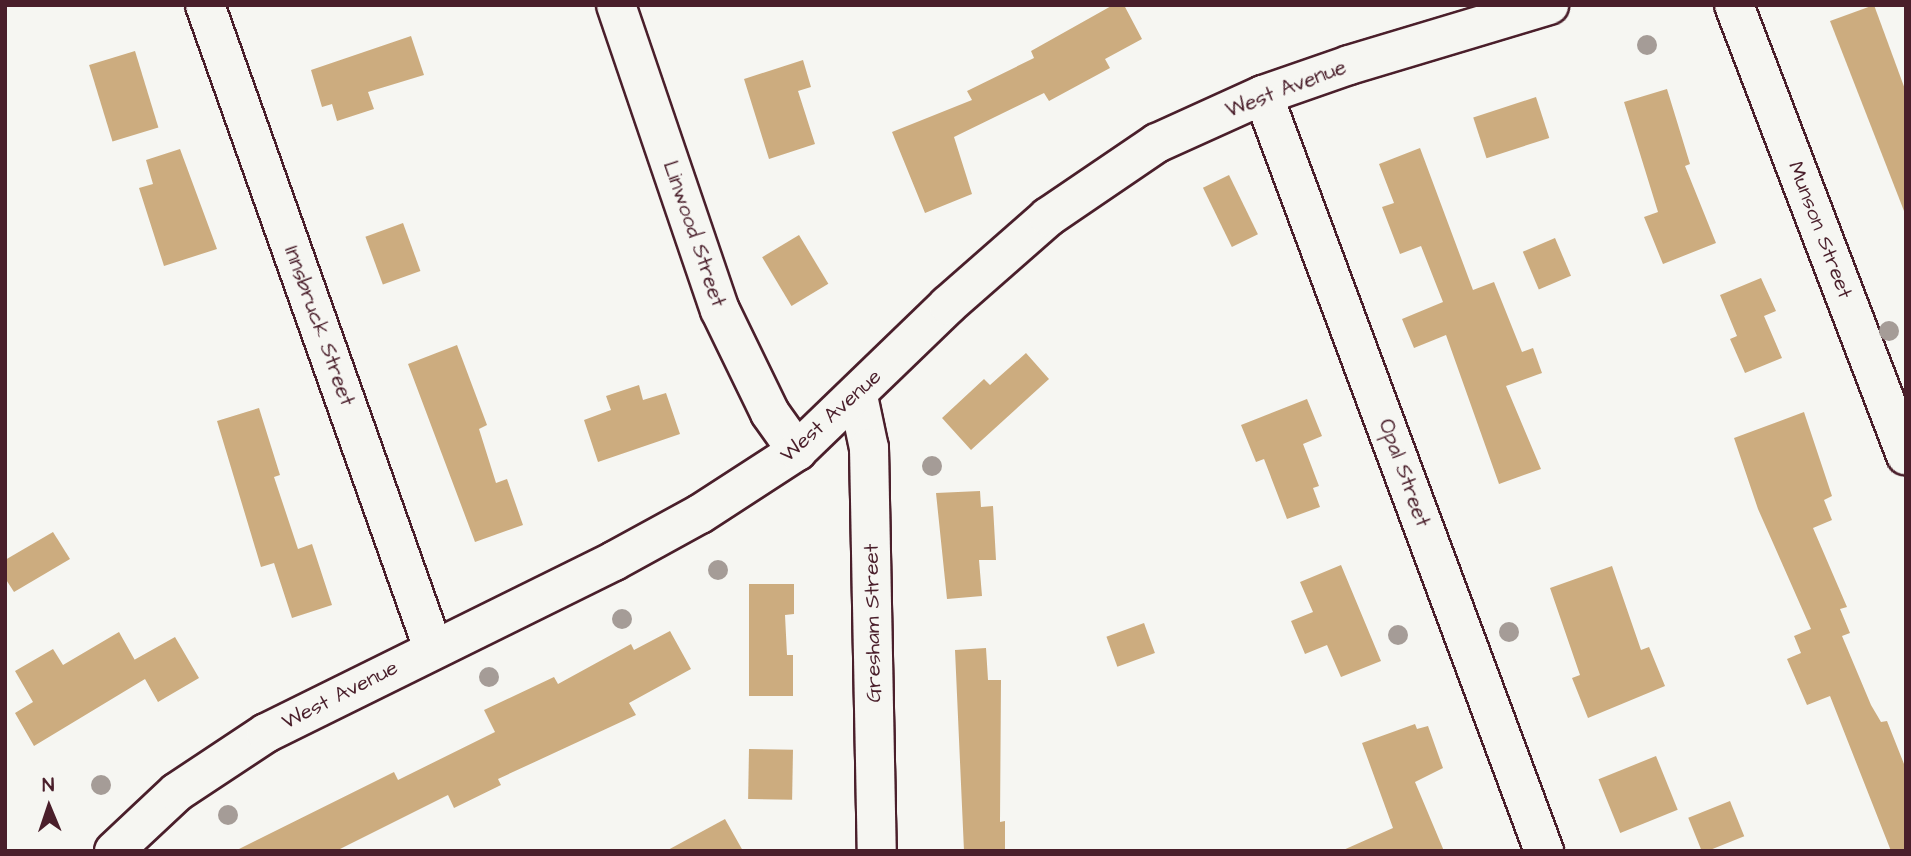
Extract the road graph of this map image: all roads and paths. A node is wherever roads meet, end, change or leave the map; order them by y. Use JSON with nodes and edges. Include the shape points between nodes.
{"nodes":[{"id":1,"x":205,"y":5,"type":"edge"},
{"id":2,"x":616,"y":5,"type":"edge"},
{"id":3,"x":1549,"y":5,"type":"edge"},
{"id":4,"x":1734,"y":5,"type":"edge"},
{"id":5,"x":1263,"y":95,"type":"junction"},
{"id":6,"x":858,"y":396,"type":"junction"},
{"id":7,"x":797,"y":452,"type":"junction"},
{"id":8,"x":1906,"y":455,"type":"edge"},
{"id":9,"x":433,"y":648,"type":"junction"},
{"id":10,"x":114,"y":851,"type":"edge"},
{"id":11,"x":877,"y":851,"type":"edge"},
{"id":12,"x":1544,"y":851,"type":"edge"}],
"edges":[{"from":1,"to":9,"type":"street","name":"Innsbruck Street"},
{"from":2,"to":7,"type":"street","name":"Linwood Street","via":[[720,310],[770,413]]},
{"from":3,"to":5,"type":"street","name":"West Avenue"},
{"from":4,"to":8,"type":"street","name":"Munson Street"},
{"from":5,"to":6,"type":"street","name":"West Avenue","via":[[1157,143],[1048,217],[948,305]]},
{"from":5,"to":12,"type":"street","name":"Opal Street"},
{"from":6,"to":7,"type":"street","name":"West Avenue"},
{"from":6,"to":11,"type":"street","name":"Gresham Street","via":[[869,448]]},
{"from":7,"to":9,"type":"street","name":"West Avenue","via":[[614,561]]},
{"from":9,"to":10,"type":"street","name":"West Avenue","via":[[265,733],[177,792]]}]}
